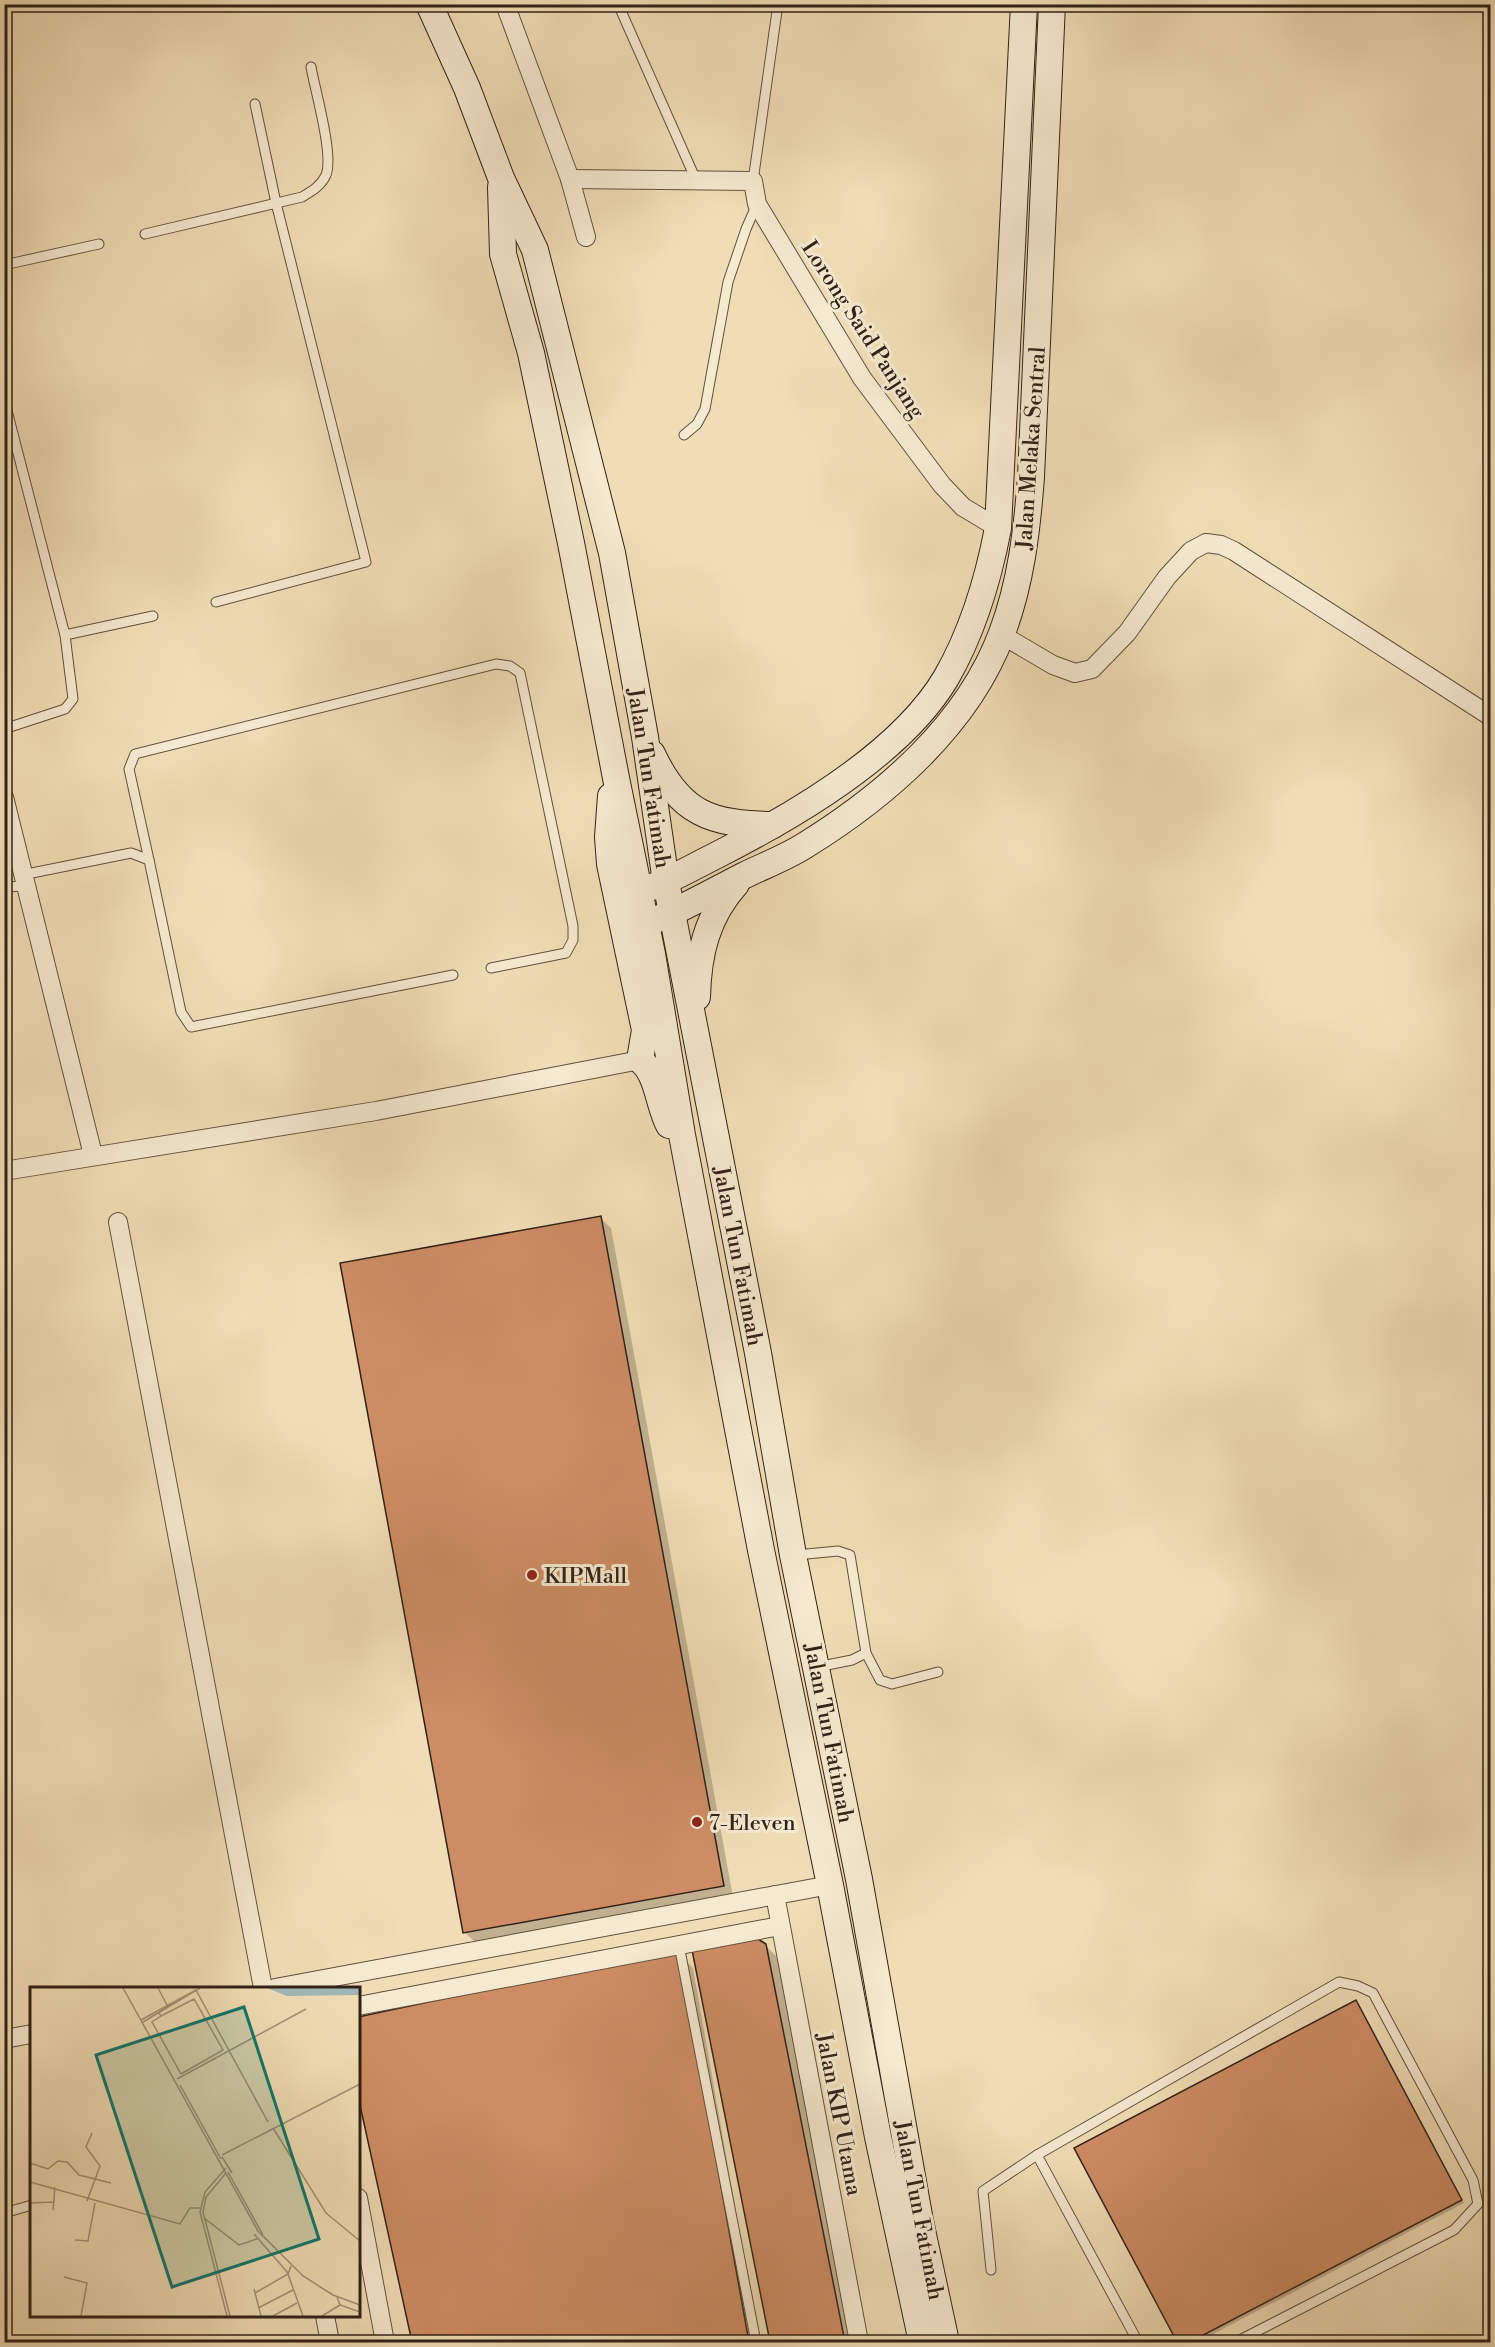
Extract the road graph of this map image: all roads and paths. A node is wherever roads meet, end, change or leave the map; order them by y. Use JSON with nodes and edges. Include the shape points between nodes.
{"nodes":[{"id":1,"x":429,"y":4,"type":"edge"},
{"id":2,"x":505,"y":4,"type":"edge"},
{"id":3,"x":618,"y":4,"type":"edge"},
{"id":4,"x":778,"y":4,"type":"edge"},
{"id":5,"x":1024,"y":4,"type":"edge"},
{"id":6,"x":1052,"y":4,"type":"edge"},
{"id":7,"x":311,"y":67,"type":"dead end"},
{"id":8,"x":255,"y":104,"type":"dead end"},
{"id":9,"x":501,"y":178,"type":"junction"},
{"id":10,"x":570,"y":179,"type":"junction"},
{"id":11,"x":696,"y":180,"type":"junction"},
{"id":12,"x":753,"y":181,"type":"junction"},
{"id":13,"x":276,"y":203,"type":"junction"},
{"id":14,"x":757,"y":204,"type":"junction"},
{"id":15,"x":145,"y":234,"type":"dead end"},
{"id":16,"x":586,"y":237,"type":"dead end"},
{"id":17,"x":99,"y":244,"type":"dead end"},
{"id":18,"x":4,"y":265,"type":"edge"},
{"id":19,"x":4,"y":399,"type":"edge"},
{"id":20,"x":684,"y":435,"type":"dead end"},
{"id":21,"x":998,"y":528,"type":"junction"},
{"id":22,"x":216,"y":602,"type":"dead end"},
{"id":23,"x":153,"y":616,"type":"dead end"},
{"id":24,"x":65,"y":635,"type":"junction"},
{"id":25,"x":1002,"y":635,"type":"junction"},
{"id":26,"x":1491,"y":716,"type":"edge"},
{"id":27,"x":4,"y":729,"type":"edge"},
{"id":28,"x":645,"y":737,"type":"junction"},
{"id":29,"x":616,"y":778,"type":"junction"},
{"id":30,"x":4,"y":797,"type":"edge"},
{"id":31,"x":776,"y":825,"type":"junction"},
{"id":32,"x":149,"y":860,"type":"junction"},
{"id":33,"x":744,"y":876,"type":"junction"},
{"id":34,"x":24,"y":881,"type":"junction"},
{"id":35,"x":666,"y":882,"type":"junction"},
{"id":36,"x":4,"y":887,"type":"edge"},
{"id":37,"x":640,"y":892,"type":"junction"},
{"id":38,"x":672,"y":913,"type":"junction"},
{"id":39,"x":646,"y":924,"type":"junction"},
{"id":40,"x":491,"y":968,"type":"dead end"},
{"id":41,"x":453,"y":975,"type":"dead end"},
{"id":42,"x":696,"y":1036,"type":"junction"},
{"id":43,"x":640,"y":1060,"type":"junction"},
{"id":44,"x":682,"y":1135,"type":"junction"},
{"id":45,"x":93,"y":1155,"type":"junction"},
{"id":46,"x":4,"y":1170,"type":"edge"},
{"id":47,"x":118,"y":1222,"type":"dead end"},
{"id":48,"x":793,"y":1555,"type":"junction"},
{"id":49,"x":866,"y":1653,"type":"junction"},
{"id":50,"x":817,"y":1667,"type":"junction"},
{"id":51,"x":938,"y":1672,"type":"dead end"},
{"id":52,"x":830,"y":1885,"type":"junction"},
{"id":53,"x":775,"y":1895,"type":"junction"},
{"id":54,"x":780,"y":1926,"type":"junction"},
{"id":55,"x":679,"y":1945,"type":"junction"},
{"id":56,"x":263,"y":1987,"type":"edge"},
{"id":57,"x":286,"y":1987,"type":"edge"},
{"id":58,"x":360,"y":2006,"type":"edge"},
{"id":59,"x":30,"y":2034,"type":"edge"},
{"id":60,"x":4,"y":2039,"type":"edge"},
{"id":61,"x":1037,"y":2155,"type":"junction"},
{"id":62,"x":30,"y":2206,"type":"edge"},
{"id":63,"x":4,"y":2210,"type":"edge"},
{"id":64,"x":360,"y":2210,"type":"edge"},
{"id":65,"x":991,"y":2270,"type":"dead end"},
{"id":66,"x":325,"y":2317,"type":"edge"},
{"id":67,"x":330,"y":2343,"type":"edge"},
{"id":68,"x":385,"y":2343,"type":"edge"},
{"id":69,"x":756,"y":2343,"type":"edge"},
{"id":70,"x":859,"y":2343,"type":"edge"},
{"id":71,"x":922,"y":2343,"type":"edge"},
{"id":72,"x":946,"y":2343,"type":"edge"},
{"id":73,"x":1138,"y":2343,"type":"edge"},
{"id":74,"x":1236,"y":2343,"type":"edge"}],
"edges":[{"from":1,"to":9,"type":"main road","name":"Jalan Tun Fatimah"},
{"from":2,"to":10,"type":"street"},
{"from":3,"to":11,"type":"lane"},
{"from":4,"to":12,"type":"lane"},
{"from":5,"to":21,"type":"main road","name":"Jalan Melaka Sentral"},
{"from":6,"to":25,"type":"main road","name":"Jalan Melaka Sentral","via":[[1032,477],[1027,535]]},
{"from":7,"to":13,"type":"lane","via":[[329,157],[326,174],[317,187],[302,197]]},
{"from":8,"to":13,"type":"lane"},
{"from":9,"to":28,"type":"main road","name":"Jalan Tun Fatimah","via":[[535,250],[612,553]]},
{"from":9,"to":29,"type":"main road","name":"Jalan Tun Fatimah","via":[[503,254],[531,353]]},
{"from":10,"to":11,"type":"street"},
{"from":10,"to":16,"type":"street"},
{"from":11,"to":12,"type":"street"},
{"from":12,"to":14,"type":"street","name":"Lorong Said Panjang"},
{"from":13,"to":15,"type":"lane"},
{"from":13,"to":22,"type":"lane","via":[[366,562]]},
{"from":14,"to":20,"type":"lane","via":[[728,282],[705,409],[697,424]]},
{"from":14,"to":21,"type":"street","name":"Lorong Said Panjang","via":[[868,387],[942,485],[963,507]]},
{"from":17,"to":18,"type":"lane"},
{"from":19,"to":24,"type":"lane"},
{"from":21,"to":31,"type":"main road","name":"Jalan Melaka Sentral","via":[[985,590],[968,636],[939,688],[914,721],[877,753]]},
{"from":23,"to":24,"type":"lane"},
{"from":24,"to":27,"type":"lane","via":[[73,699],[65,709]]},
{"from":25,"to":26,"type":"street","via":[[1053,665],[1075,673],[1092,669],[1127,633],[1191,551],[1206,543],[1221,545]]},
{"from":25,"to":33,"type":"main road","name":"Jalan Melaka Sentral","via":[[978,685],[910,768],[819,836]]},
{"from":28,"to":31,"type":"main road","via":[[661,772],[693,809],[717,820]]},
{"from":28,"to":35,"type":"main road","name":"Jalan Tun Fatimah"},
{"from":29,"to":37,"type":"main road","name":"Jalan Tun Fatimah"},
{"from":29,"to":43,"type":"main road","via":[[609,815],[610,864],[645,1030]]},
{"from":30,"to":34,"type":"street"},
{"from":31,"to":35,"type":"main road","name":"Jalan Melaka Sentral"},
{"from":32,"to":34,"type":"lane","via":[[131,853]]},
{"from":32,"to":40,"type":"lane","via":[[129,769],[135,754],[496,664],[510,666],[520,673],[573,940],[566,952]]},
{"from":32,"to":41,"type":"lane","via":[[181,1012],[191,1027]]},
{"from":33,"to":38,"type":"main road","name":"Jalan Melaka Sentral"},
{"from":33,"to":42,"type":"main road","via":[[724,897],[705,934],[697,987]]},
{"from":34,"to":36,"type":"lane"},
{"from":34,"to":45,"type":"street"},
{"from":35,"to":37,"type":"main road","name":"Jalan Melaka Sentral"},
{"from":35,"to":38,"type":"main road","name":"Jalan Tun Fatimah"},
{"from":37,"to":39,"type":"main road","name":"Jalan Tun Fatimah"},
{"from":38,"to":39,"type":"main road","name":"Jalan Melaka Sentral"},
{"from":38,"to":42,"type":"main road","name":"Jalan Tun Fatimah"},
{"from":39,"to":44,"type":"main road","name":"Jalan Tun Fatimah"},
{"from":42,"to":48,"type":"main road","name":"Jalan Tun Fatimah"},
{"from":43,"to":44,"type":"main road","via":[[653,1075],[663,1114],[672,1129]]},
{"from":43,"to":45,"type":"street","via":[[376,1111]]},
{"from":44,"to":52,"type":"main road","name":"Jalan Tun Fatimah"},
{"from":45,"to":46,"type":"street"},
{"from":47,"to":56,"type":"street"},
{"from":48,"to":49,"type":"lane","via":[[838,1551],[850,1555]]},
{"from":48,"to":50,"type":"main road","name":"Jalan Tun Fatimah"},
{"from":49,"to":50,"type":"lane"},
{"from":49,"to":51,"type":"lane","via":[[880,1680],[892,1684]]},
{"from":50,"to":72,"type":"main road","name":"Jalan Tun Fatimah"},
{"from":52,"to":53,"type":"street"},
{"from":52,"to":71,"type":"main road","name":"Jalan Tun Fatimah"},
{"from":53,"to":54,"type":"street","name":"Jalan KIP Utama"},
{"from":53,"to":57,"type":"street"},
{"from":54,"to":55,"type":"street"},
{"from":54,"to":70,"type":"street","name":"Jalan KIP Utama"},
{"from":55,"to":58,"type":"street"},
{"from":55,"to":69,"type":"lane"},
{"from":59,"to":60,"type":"street"},
{"from":61,"to":65,"type":"lane","via":[[983,2191]]},
{"from":61,"to":73,"type":"lane"},
{"from":61,"to":74,"type":"lane","via":[[1339,1982],[1373,1993],[1473,2180],[1478,2204],[1454,2230]]},
{"from":62,"to":63,"type":"lane"},
{"from":64,"to":68,"type":"street"},
{"from":66,"to":67,"type":"street"}]}
